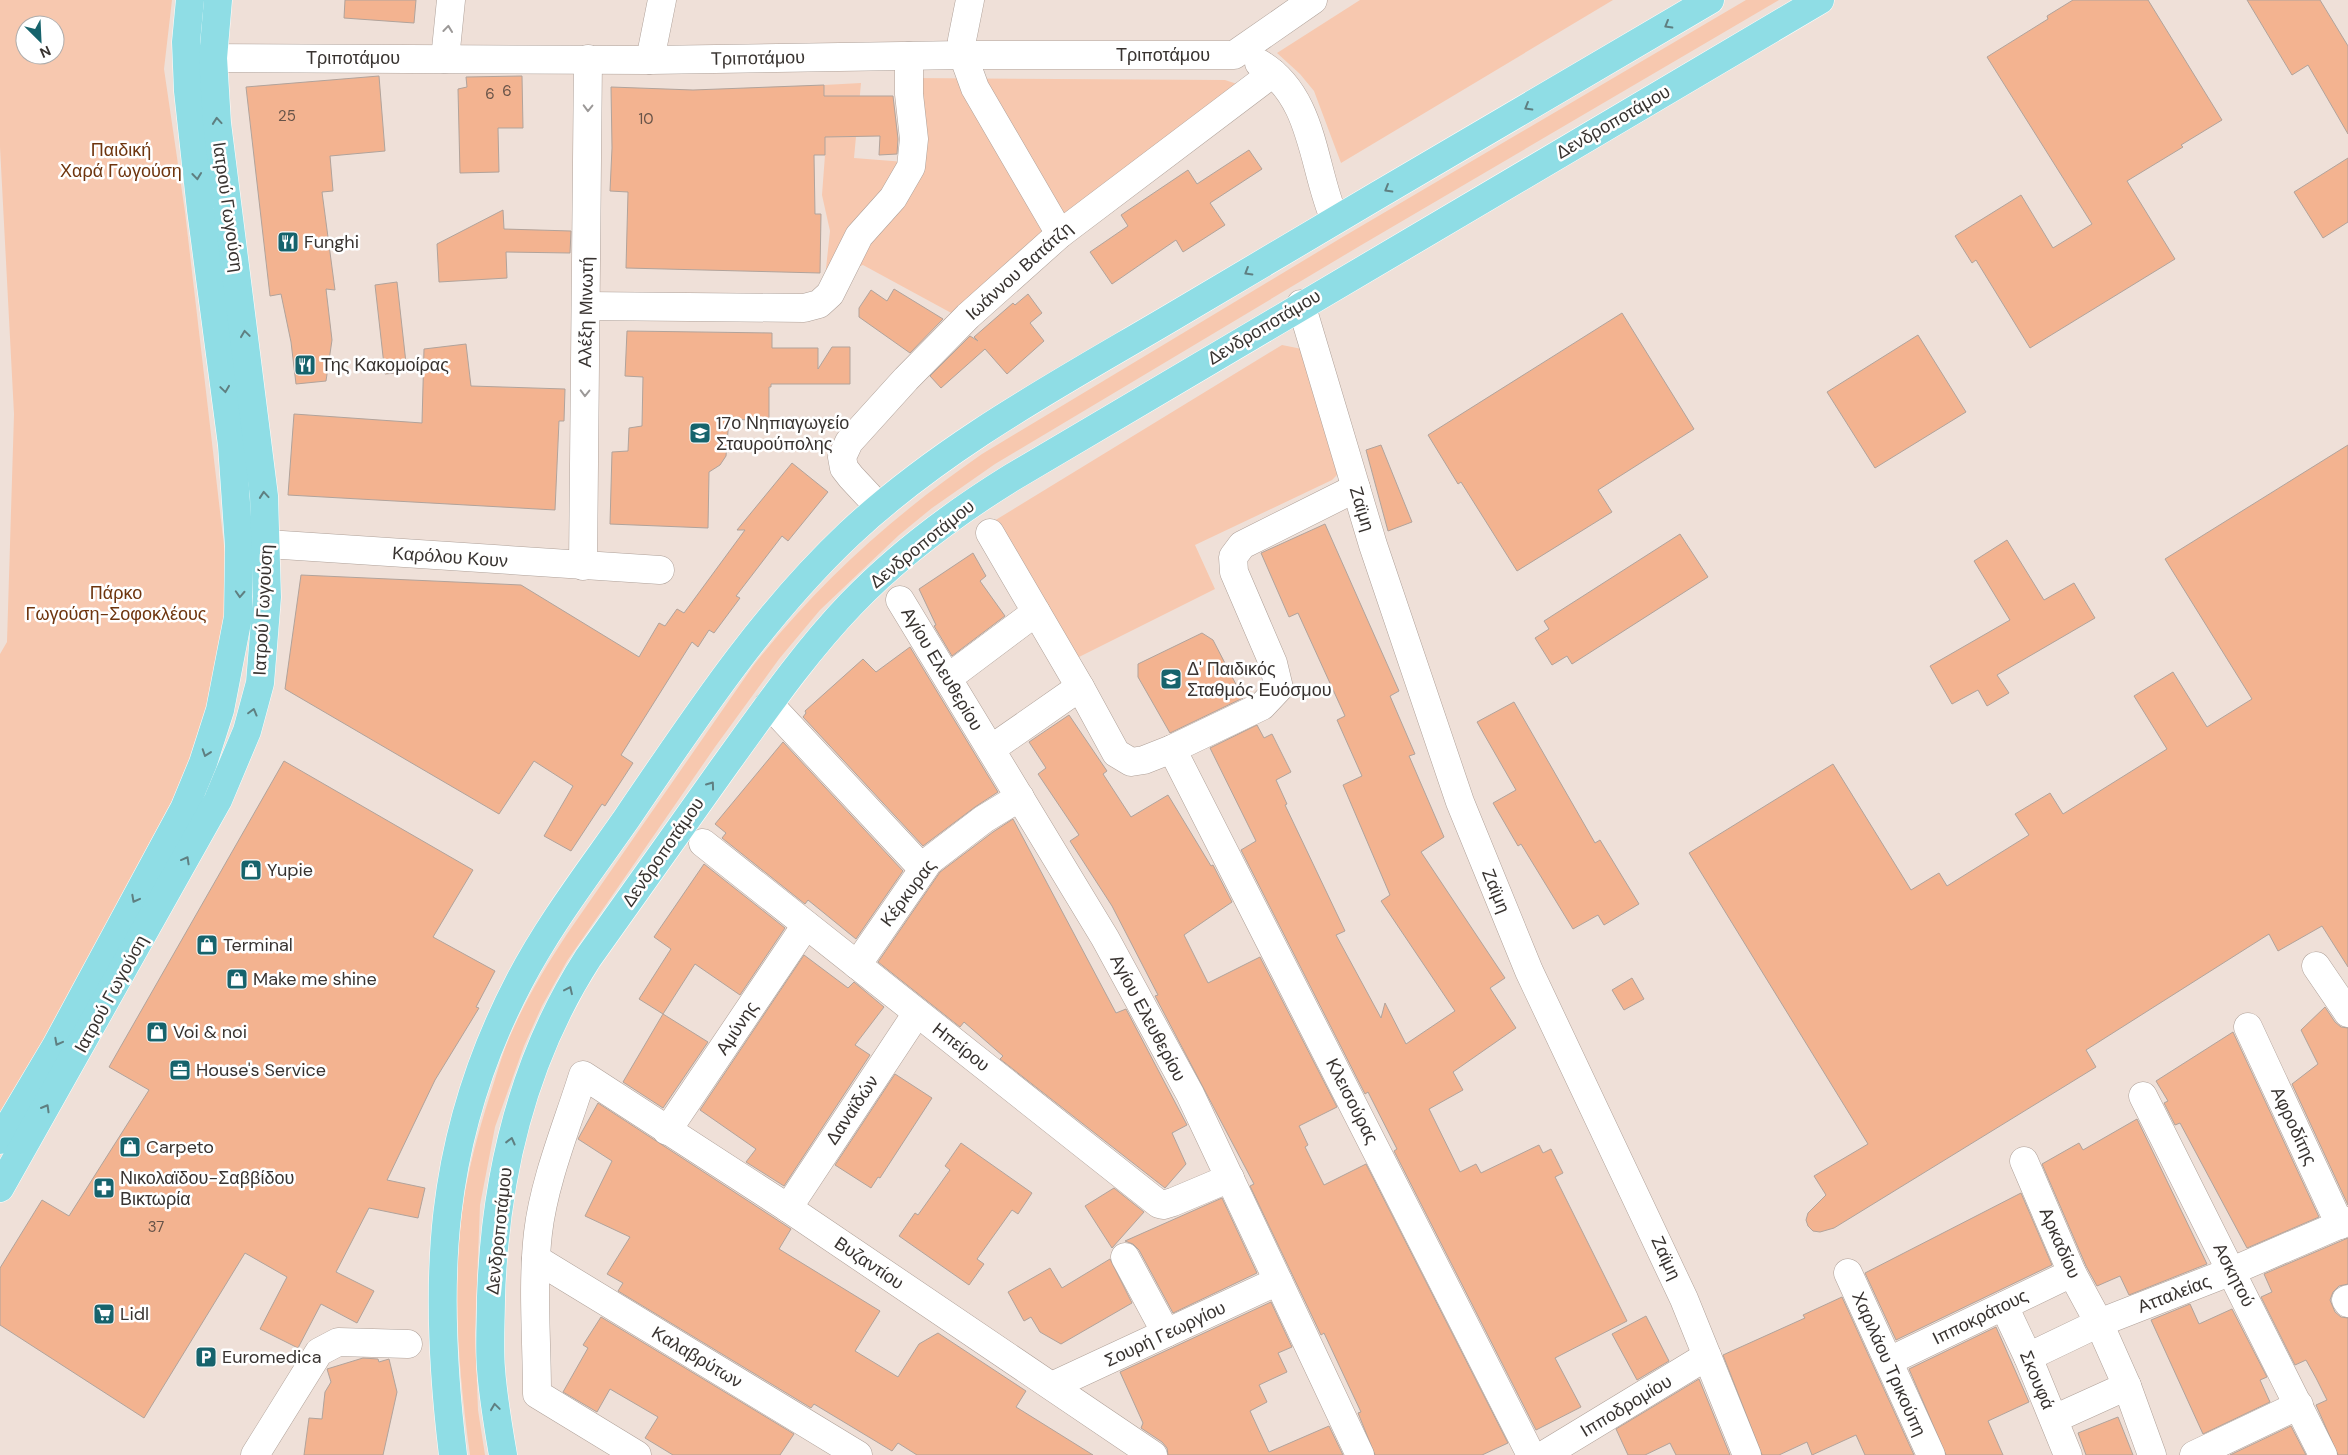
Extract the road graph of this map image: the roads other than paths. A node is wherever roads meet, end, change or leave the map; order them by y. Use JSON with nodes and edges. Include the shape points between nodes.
{"nodes":[{"id":1,"x":190,"y":0,"type":"edge"},
{"id":2,"x":218,"y":0,"type":"edge"},
{"id":3,"x":451,"y":0,"type":"edge"},
{"id":4,"x":662,"y":0,"type":"edge"},
{"id":5,"x":970,"y":0,"type":"edge"},
{"id":6,"x":1313,"y":0,"type":"edge"},
{"id":7,"x":1710,"y":0,"type":"edge"},
{"id":8,"x":1820,"y":0,"type":"edge"},
{"id":9,"x":963,"y":55,"type":"junction"},
{"id":10,"x":1234,"y":55,"type":"junction"},
{"id":11,"x":909,"y":56,"type":"junction"},
{"id":12,"x":186,"y":58,"type":"junction"},
{"id":13,"x":213,"y":58,"type":"junction"},
{"id":14,"x":445,"y":59,"type":"junction"},
{"id":15,"x":588,"y":59,"type":"junction"},
{"id":16,"x":650,"y":60,"type":"junction"},
{"id":17,"x":1273,"y":73,"type":"junction"},
{"id":18,"x":1335,"y":220,"type":"junction"},
{"id":19,"x":1060,"y":234,"type":"junction"},
{"id":20,"x":1302,"y":304,"type":"junction"},
{"id":21,"x":586,"y":306,"type":"junction"},
{"id":22,"x":1356,"y":488,"type":"junction"},
{"id":23,"x":879,"y":507,"type":"junction"},
{"id":24,"x":990,"y":533,"type":"dead end"},
{"id":25,"x":267,"y":544,"type":"junction"},
{"id":26,"x":240,"y":546,"type":"junction"},
{"id":27,"x":583,"y":566,"type":"junction"},
{"id":28,"x":660,"y":570,"type":"dead end"},
{"id":29,"x":900,"y":600,"type":"dead end"},
{"id":30,"x":1036,"y":612,"type":"junction"},
{"id":31,"x":948,"y":678,"type":"junction"},
{"id":32,"x":1080,"y":687,"type":"junction"},
{"id":33,"x":769,"y":704,"type":"junction"},
{"id":34,"x":991,"y":749,"type":"junction"},
{"id":35,"x":1172,"y":749,"type":"junction"},
{"id":36,"x":1020,"y":797,"type":"junction"},
{"id":37,"x":703,"y":843,"type":"dead end"},
{"id":38,"x":922,"y":868,"type":"junction"},
{"id":39,"x":806,"y":925,"type":"junction"},
{"id":40,"x":857,"y":965,"type":"junction"},
{"id":41,"x":2316,"y":966,"type":"dead end"},
{"id":42,"x":2348,"y":1012,"type":"edge"},
{"id":43,"x":917,"y":1013,"type":"junction"},
{"id":44,"x":2248,"y":1027,"type":"dead end"},
{"id":45,"x":2143,"y":1096,"type":"dead end"},
{"id":46,"x":667,"y":1131,"type":"junction"},
{"id":47,"x":7,"y":1147,"type":"edge"},
{"id":48,"x":2024,"y":1161,"type":"dead end"},
{"id":49,"x":1230,"y":1178,"type":"junction"},
{"id":50,"x":0,"y":1188,"type":"edge"},
{"id":51,"x":788,"y":1208,"type":"junction"},
{"id":52,"x":2344,"y":1223,"type":"edge"},
{"id":53,"x":1124,"y":1257,"type":"dead end"},
{"id":54,"x":536,"y":1259,"type":"junction"},
{"id":55,"x":2232,"y":1272,"type":"junction"},
{"id":56,"x":1848,"y":1273,"type":"dead end"},
{"id":57,"x":2072,"y":1273,"type":"junction"},
{"id":58,"x":1278,"y":1281,"type":"junction"},
{"id":59,"x":2004,"y":1306,"type":"junction"},
{"id":60,"x":2099,"y":1323,"type":"junction"},
{"id":61,"x":1166,"y":1333,"type":"junction"},
{"id":62,"x":408,"y":1344,"type":"dead end"},
{"id":63,"x":1707,"y":1356,"type":"junction"},
{"id":64,"x":2028,"y":1357,"type":"junction"},
{"id":65,"x":1888,"y":1361,"type":"junction"},
{"id":66,"x":1052,"y":1386,"type":"junction"},
{"id":67,"x":2127,"y":1386,"type":"junction"},
{"id":68,"x":2299,"y":1405,"type":"junction"},
{"id":69,"x":2054,"y":1419,"type":"junction"},
{"id":70,"x":256,"y":1455,"type":"edge"},
{"id":71,"x":453,"y":1455,"type":"edge"},
{"id":72,"x":503,"y":1455,"type":"edge"},
{"id":73,"x":638,"y":1455,"type":"edge"},
{"id":74,"x":858,"y":1455,"type":"edge"},
{"id":75,"x":1153,"y":1455,"type":"edge"},
{"id":76,"x":1360,"y":1455,"type":"edge"},
{"id":77,"x":1531,"y":1455,"type":"edge"},
{"id":78,"x":1544,"y":1455,"type":"edge"},
{"id":79,"x":1747,"y":1455,"type":"edge"},
{"id":80,"x":1931,"y":1455,"type":"edge"},
{"id":81,"x":2068,"y":1455,"type":"edge"},
{"id":82,"x":2152,"y":1455,"type":"edge"},
{"id":83,"x":2194,"y":1455,"type":"edge"},
{"id":84,"x":2323,"y":1455,"type":"edge"}],
"edges":[{"from":1,"to":12,"type":"main road","name":"Ιατρού Γωγούση"},
{"from":2,"to":13,"type":"main road","name":"Ιατρού Γωγούση"},
{"from":14,"to":3,"type":"street","one_way":true},
{"from":4,"to":16,"type":"street"},
{"from":5,"to":9,"type":"street","via":[[962,35]]},
{"from":6,"to":10,"type":"street","name":"Τριποτάμου"},
{"from":7,"to":18,"type":"main road","one_way":true},
{"from":8,"to":20,"type":"main road","name":"Δενδροποτάμου"},
{"from":9,"to":10,"type":"street","name":"Τριποτάμου"},
{"from":9,"to":11,"type":"street","name":"Τριποτάμου"},
{"from":9,"to":19,"type":"street","via":[[979,98]]},
{"from":10,"to":17,"type":"street","via":[[1260,63]]},
{"from":11,"to":16,"type":"street","name":"Τριποτάμου"},
{"from":11,"to":21,"type":"street","via":[[914,139],[911,167],[893,198],[859,236],[835,286],[819,304],[804,308]]},
{"from":12,"to":13,"type":"street","name":"Τριποτάμου"},
{"from":12,"to":26,"type":"main road","name":"Ιατρού Γωγούση","one_way":true,"via":[[201,210],[232,445]]},
{"from":13,"to":14,"type":"street","name":"Τριποτάμου"},
{"from":25,"to":13,"type":"main road","name":"Ιατρού Γωγούση","one_way":true,"via":[[249,365],[216,123]]},
{"from":14,"to":15,"type":"street","name":"Τριποτάμου"},
{"from":15,"to":16,"type":"street","name":"Τριποτάμου"},
{"from":15,"to":21,"type":"street","name":"Αλέξη Μινωτή","one_way":true},
{"from":17,"to":18,"type":"street","via":[[1284,85],[1310,132]]},
{"from":17,"to":19,"type":"street","name":"Ιωάννου Βατάτζη"},
{"from":18,"to":23,"type":"main road","one_way":true,"via":[[1041,395],[925,470]]},
{"from":19,"to":23,"type":"street","name":"Ιωάννου Βατάτζη","via":[[968,316],[846,446],[842,457],[844,468]]},
{"from":20,"to":22,"type":"street","name":"Ζαϊμη"},
{"from":20,"to":33,"type":"main road","name":"Δενδροποτάμου","via":[[1011,478],[942,524],[853,602],[822,635]]},
{"from":21,"to":27,"type":"street","name":"Αλέξη Μινωτή","one_way":true},
{"from":22,"to":35,"type":"street","via":[[1242,544],[1233,557],[1234,572],[1274,664],[1279,688],[1262,706]]},
{"from":22,"to":63,"type":"street","name":"Ζαϊμη","via":[[1460,802],[1529,971],[1669,1264]]},
{"from":23,"to":71,"type":"main road","via":[[811,571],[721,682],[541,943],[495,1032],[464,1119],[451,1177],[446,1220],[442,1344]]},
{"from":24,"to":30,"type":"street"},
{"from":25,"to":26,"type":"street","name":"Καρόλου Κουν"},
{"from":25,"to":27,"type":"street","name":"Καρόλου Κουν"},
{"from":47,"to":25,"type":"main road","name":"Ιατρού Γωγούση","one_way":true,"via":[[202,830],[239,753],[254,711],[262,669]]},
{"from":26,"to":47,"type":"main road","name":"Ιατρού Γωγούση","one_way":true,"via":[[238,617],[228,675],[220,710],[195,783],[56,1046]]},
{"from":27,"to":28,"type":"street","name":"Καρόλου Κουν"},
{"from":29,"to":31,"type":"street","name":"Αγίου Ελευθερίου"},
{"from":30,"to":31,"type":"street"},
{"from":30,"to":32,"type":"street"},
{"from":31,"to":34,"type":"street","name":"Αγίου Ελευθερίου"},
{"from":32,"to":34,"type":"street"},
{"from":32,"to":35,"type":"street","via":[[1116,753],[1131,762]]},
{"from":33,"to":38,"type":"street"},
{"from":72,"to":33,"type":"main road","name":"Δενδροποτάμου","one_way":true,"via":[[491,1368],[492,1273],[500,1195],[524,1094],[575,979]]},
{"from":34,"to":36,"type":"street","name":"Αγίου Ελευθερίου"},
{"from":35,"to":77,"type":"street","name":"Κλεισούρας"},
{"from":36,"to":38,"type":"street","name":"Κέρκυρας","via":[[984,819]]},
{"from":36,"to":49,"type":"street","name":"Αγίου Ελευθερίου","via":[[1105,938],[1190,1094]]},
{"from":37,"to":39,"type":"street","name":"Ηπείρου"},
{"from":38,"to":40,"type":"street","name":"Κέρκυρας"},
{"from":39,"to":40,"type":"street","name":"Ηπείρου"},
{"from":39,"to":46,"type":"street","name":"Αμύνης"},
{"from":40,"to":43,"type":"street","name":"Ηπείρου"},
{"from":41,"to":42,"type":"street"},
{"from":43,"to":49,"type":"street","name":"Ηπείρου","via":[[1159,1204],[1173,1202]]},
{"from":43,"to":51,"type":"street","name":"Δαναϊδών"},
{"from":44,"to":52,"type":"street","name":"Αφροδίτης"},
{"from":45,"to":55,"type":"street","name":"Ασκητού"},
{"from":46,"to":51,"type":"street","name":"Βυζαντίου"},
{"from":46,"to":54,"type":"street","name":"Βυζαντίου","via":[[583,1075],[547,1190]]},
{"from":47,"to":50,"type":"main road","name":"Ιατρού Γωγούση"},
{"from":48,"to":57,"type":"street","name":"Αρκαδίου"},
{"from":49,"to":58,"type":"street","name":"Αγίου Ελευθερίου"},
{"from":51,"to":66,"type":"street","name":"Βυζαντίου"},
{"from":52,"to":55,"type":"street","name":"Ατταλείας"},
{"from":53,"to":61,"type":"street"},
{"from":54,"to":73,"type":"street","via":[[537,1394]]},
{"from":54,"to":74,"type":"street","name":"Καλαβρύτων"},
{"from":55,"to":60,"type":"street","name":"Ατταλείας"},
{"from":55,"to":68,"type":"street","name":"Ασκητού"},
{"from":56,"to":65,"type":"street","name":"Χαριλάου Τρικούπη"},
{"from":57,"to":59,"type":"street","name":"Ιπποκράτους"},
{"from":57,"to":60,"type":"street","name":"Αρκαδίου"},
{"from":58,"to":61,"type":"street","name":"Σουρή Γεωργίου"},
{"from":58,"to":76,"type":"street","name":"Αγίου Ελευθερίου"},
{"from":59,"to":64,"type":"street","name":"Σκουφά"},
{"from":59,"to":65,"type":"street","name":"Ιπποκράτους"},
{"from":60,"to":64,"type":"street","name":"Ατταλείας"},
{"from":60,"to":67,"type":"street","name":"Αρκαδίου"},
{"from":61,"to":66,"type":"street","name":"Σουρή Γεωργίου"},
{"from":62,"to":70,"type":"street","via":[[348,1341],[338,1342],[319,1352]]},
{"from":63,"to":78,"type":"street","name":"Ιπποδρομίου"},
{"from":63,"to":79,"type":"street","name":"Ζαϊμη"},
{"from":64,"to":69,"type":"street","name":"Σκουφά"},
{"from":65,"to":80,"type":"street","name":"Χαριλάου Τρικούπη"},
{"from":66,"to":75,"type":"street","name":"Βυζαντίου"},
{"from":67,"to":69,"type":"street"},
{"from":67,"to":82,"type":"street"},
{"from":68,"to":83,"type":"street"},
{"from":68,"to":84,"type":"street","name":"Ασκητού"},
{"from":69,"to":81,"type":"street","name":"Σκουφά"}]}
